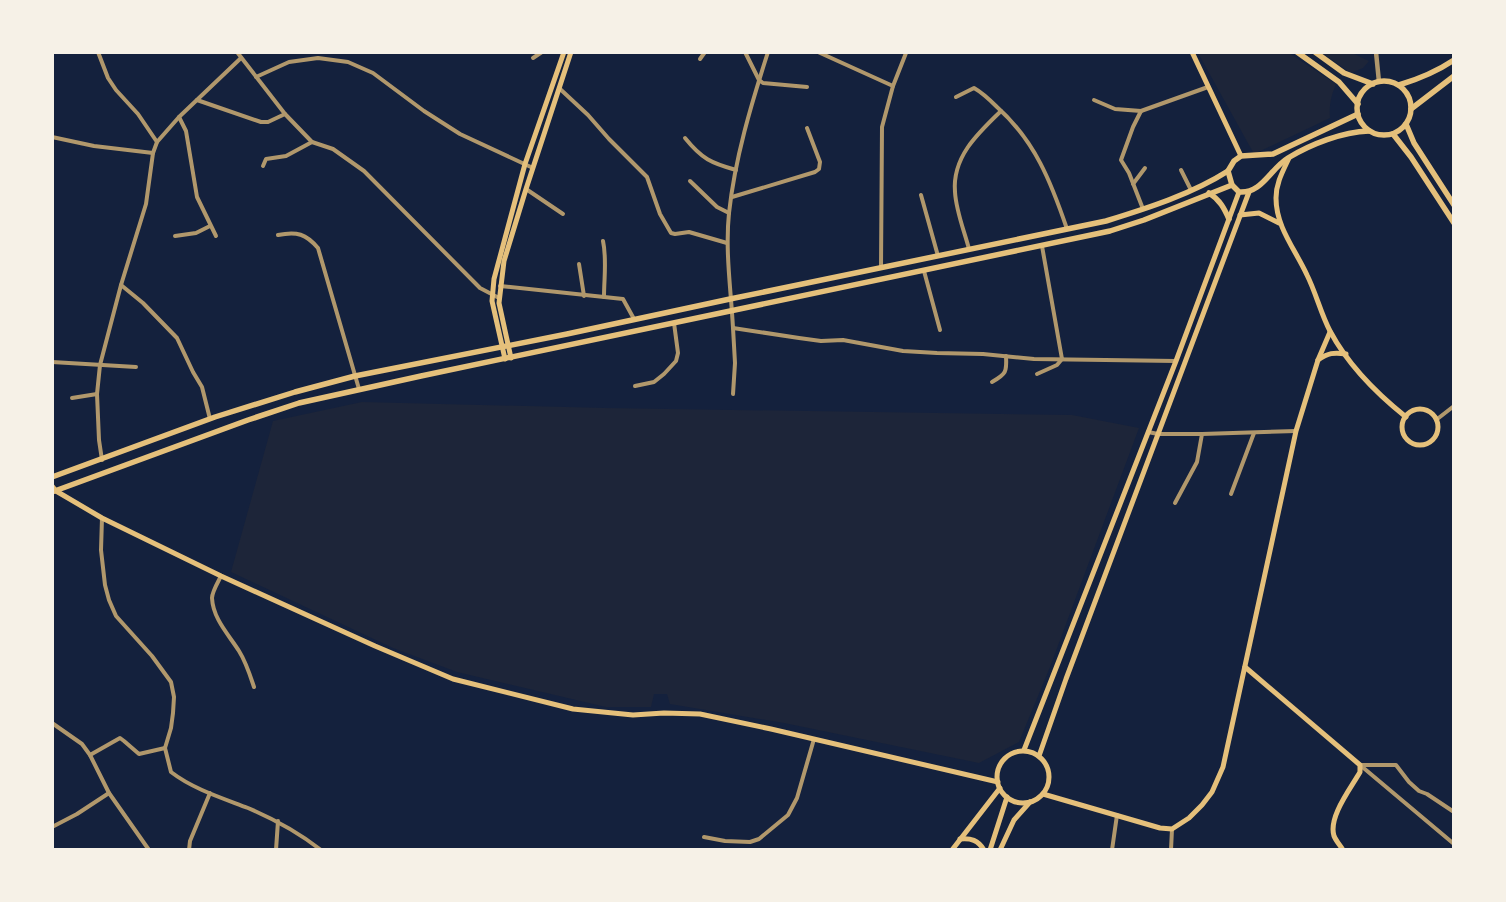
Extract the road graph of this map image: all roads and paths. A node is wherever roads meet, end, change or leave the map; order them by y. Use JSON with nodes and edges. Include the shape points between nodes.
{"nodes":[{"id":1,"x":98,"y":52,"type":"edge"},
{"id":2,"x":237,"y":52,"type":"edge"},
{"id":3,"x":316,"y":52,"type":"edge"},
{"id":4,"x":542,"y":52,"type":"edge"},
{"id":5,"x":564,"y":52,"type":"edge"},
{"id":6,"x":571,"y":52,"type":"edge"},
{"id":7,"x":705,"y":52,"type":"edge"},
{"id":8,"x":745,"y":52,"type":"edge"},
{"id":9,"x":768,"y":52,"type":"edge"},
{"id":10,"x":818,"y":52,"type":"edge"},
{"id":11,"x":1192,"y":52,"type":"edge"},
{"id":12,"x":1297,"y":52,"type":"edge"},
{"id":13,"x":1315,"y":52,"type":"edge"},
{"id":14,"x":1376,"y":52,"type":"edge"},
{"id":15,"x":906,"y":53,"type":"edge"},
{"id":16,"x":241,"y":58,"type":"junction"},
{"id":17,"x":318,"y":58,"type":"junction"},
{"id":18,"x":533,"y":58,"type":"dead end"},
{"id":19,"x":700,"y":59,"type":"dead end"},
{"id":20,"x":1454,"y":60,"type":"edge"},
{"id":21,"x":1454,"y":76,"type":"edge"},
{"id":22,"x":256,"y":77,"type":"junction"},
{"id":23,"x":759,"y":80,"type":"junction"},
{"id":24,"x":1376,"y":83,"type":"junction"},
{"id":25,"x":1399,"y":85,"type":"junction"},
{"id":26,"x":893,"y":86,"type":"junction"},
{"id":27,"x":807,"y":87,"type":"dead end"},
{"id":28,"x":1208,"y":87,"type":"junction"},
{"id":29,"x":559,"y":88,"type":"junction"},
{"id":30,"x":956,"y":96,"type":"dead end"},
{"id":31,"x":197,"y":100,"type":"junction"},
{"id":32,"x":1094,"y":100,"type":"dead end"},
{"id":33,"x":1358,"y":104,"type":"junction"},
{"id":34,"x":1412,"y":109,"type":"junction"},
{"id":35,"x":1001,"y":111,"type":"junction"},
{"id":36,"x":1141,"y":111,"type":"junction"},
{"id":37,"x":285,"y":114,"type":"junction"},
{"id":38,"x":1358,"y":114,"type":"junction"},
{"id":39,"x":180,"y":117,"type":"junction"},
{"id":40,"x":1406,"y":124,"type":"junction"},
{"id":41,"x":807,"y":128,"type":"dead end"},
{"id":42,"x":1369,"y":130,"type":"junction"},
{"id":43,"x":1393,"y":134,"type":"junction"},
{"id":44,"x":52,"y":136,"type":"edge"},
{"id":45,"x":685,"y":138,"type":"dead end"},
{"id":46,"x":157,"y":142,"type":"junction"},
{"id":47,"x":312,"y":142,"type":"junction"},
{"id":48,"x":153,"y":153,"type":"junction"},
{"id":49,"x":1241,"y":156,"type":"junction"},
{"id":50,"x":1289,"y":157,"type":"junction"},
{"id":51,"x":526,"y":164,"type":"junction"},
{"id":52,"x":263,"y":166,"type":"dead end"},
{"id":53,"x":533,"y":168,"type":"junction"},
{"id":54,"x":1145,"y":168,"type":"dead end"},
{"id":55,"x":736,"y":170,"type":"junction"},
{"id":56,"x":1181,"y":170,"type":"dead end"},
{"id":57,"x":1228,"y":171,"type":"junction"},
{"id":58,"x":690,"y":181,"type":"dead end"},
{"id":59,"x":1133,"y":184,"type":"junction"},
{"id":60,"x":1232,"y":185,"type":"junction"},
{"id":61,"x":526,"y":189,"type":"junction"},
{"id":62,"x":1191,"y":190,"type":"junction"},
{"id":63,"x":1239,"y":192,"type":"junction"},
{"id":64,"x":1249,"y":192,"type":"junction"},
{"id":65,"x":1445,"y":192,"type":"junction"},
{"id":66,"x":1209,"y":193,"type":"junction"},
{"id":67,"x":921,"y":195,"type":"dead end"},
{"id":68,"x":732,"y":197,"type":"junction"},
{"id":69,"x":1437,"y":198,"type":"junction"},
{"id":70,"x":1454,"y":205,"type":"edge"},
{"id":71,"x":512,"y":209,"type":"junction"},
{"id":72,"x":1143,"y":209,"type":"junction"},
{"id":73,"x":519,"y":210,"type":"junction"},
{"id":74,"x":729,"y":213,"type":"junction"},
{"id":75,"x":563,"y":214,"type":"dead end"},
{"id":76,"x":1240,"y":215,"type":"junction"},
{"id":77,"x":1229,"y":219,"type":"junction"},
{"id":78,"x":1106,"y":221,"type":"junction"},
{"id":79,"x":1279,"y":223,"type":"junction"},
{"id":80,"x":1454,"y":223,"type":"edge"},
{"id":81,"x":210,"y":226,"type":"junction"},
{"id":82,"x":1067,"y":229,"type":"junction"},
{"id":83,"x":1110,"y":231,"type":"junction"},
{"id":84,"x":1053,"y":232,"type":"junction"},
{"id":85,"x":278,"y":235,"type":"dead end"},
{"id":86,"x":175,"y":236,"type":"dead end"},
{"id":87,"x":216,"y":236,"type":"dead end"},
{"id":88,"x":603,"y":241,"type":"dead end"},
{"id":89,"x":727,"y":243,"type":"junction"},
{"id":90,"x":1056,"y":244,"type":"junction"},
{"id":91,"x":1042,"y":246,"type":"junction"},
{"id":92,"x":969,"y":249,"type":"junction"},
{"id":93,"x":938,"y":256,"type":"junction"},
{"id":94,"x":578,"y":264,"type":"dead end"},
{"id":95,"x":881,"y":268,"type":"junction"},
{"id":96,"x":924,"y":271,"type":"junction"},
{"id":97,"x":121,"y":285,"type":"junction"},
{"id":98,"x":500,"y":286,"type":"junction"},
{"id":99,"x":492,"y":296,"type":"junction"},
{"id":100,"x":584,"y":296,"type":"junction"},
{"id":101,"x":604,"y":297,"type":"junction"},
{"id":102,"x":499,"y":298,"type":"junction"},
{"id":103,"x":730,"y":299,"type":"junction"},
{"id":104,"x":732,"y":310,"type":"junction"},
{"id":105,"x":634,"y":320,"type":"junction"},
{"id":106,"x":674,"y":323,"type":"junction"},
{"id":107,"x":733,"y":328,"type":"junction"},
{"id":108,"x":940,"y":330,"type":"dead end"},
{"id":109,"x":1330,"y":332,"type":"junction"},
{"id":110,"x":509,"y":345,"type":"junction"},
{"id":111,"x":502,"y":347,"type":"junction"},
{"id":112,"x":1346,"y":354,"type":"junction"},
{"id":113,"x":1006,"y":356,"type":"junction"},
{"id":114,"x":511,"y":358,"type":"junction"},
{"id":115,"x":504,"y":359,"type":"junction"},
{"id":116,"x":1062,"y":359,"type":"junction"},
{"id":117,"x":1318,"y":360,"type":"junction"},
{"id":118,"x":1176,"y":361,"type":"junction"},
{"id":119,"x":52,"y":362,"type":"edge"},
{"id":120,"x":100,"y":365,"type":"junction"},
{"id":121,"x":136,"y":367,"type":"dead end"},
{"id":122,"x":1037,"y":374,"type":"dead end"},
{"id":123,"x":356,"y":376,"type":"junction"},
{"id":124,"x":992,"y":382,"type":"dead end"},
{"id":125,"x":635,"y":386,"type":"dead end"},
{"id":126,"x":359,"y":389,"type":"junction"},
{"id":127,"x":98,"y":394,"type":"junction"},
{"id":128,"x":733,"y":394,"type":"dead end"},
{"id":129,"x":72,"y":398,"type":"dead end"},
{"id":130,"x":1454,"y":406,"type":"edge"},
{"id":131,"x":1406,"y":416,"type":"junction"},
{"id":132,"x":210,"y":419,"type":"junction"},
{"id":133,"x":1436,"y":420,"type":"junction"},
{"id":134,"x":194,"y":425,"type":"junction"},
{"id":135,"x":1296,"y":431,"type":"junction"},
{"id":136,"x":1148,"y":432,"type":"junction"},
{"id":137,"x":1254,"y":433,"type":"junction"},
{"id":138,"x":1158,"y":434,"type":"junction"},
{"id":139,"x":1202,"y":434,"type":"junction"},
{"id":140,"x":198,"y":438,"type":"junction"},
{"id":141,"x":102,"y":460,"type":"junction"},
{"id":142,"x":52,"y":477,"type":"edge"},
{"id":143,"x":54,"y":490,"type":"edge"},
{"id":144,"x":1231,"y":494,"type":"dead end"},
{"id":145,"x":1175,"y":504,"type":"dead end"},
{"id":146,"x":102,"y":518,"type":"junction"},
{"id":147,"x":221,"y":576,"type":"junction"},
{"id":148,"x":1245,"y":667,"type":"junction"},
{"id":149,"x":1053,"y":676,"type":"junction"},
{"id":150,"x":1066,"y":680,"type":"junction"},
{"id":151,"x":254,"y":687,"type":"dead end"},
{"id":152,"x":52,"y":723,"type":"edge"},
{"id":153,"x":814,"y":739,"type":"junction"},
{"id":154,"x":165,"y":748,"type":"junction"},
{"id":155,"x":1024,"y":750,"type":"junction"},
{"id":156,"x":90,"y":755,"type":"junction"},
{"id":157,"x":1039,"y":756,"type":"junction"},
{"id":158,"x":1360,"y":766,"type":"junction"},
{"id":159,"x":998,"y":782,"type":"junction"},
{"id":160,"x":1000,"y":788,"type":"junction"},
{"id":161,"x":109,"y":792,"type":"junction"},
{"id":162,"x":210,"y":793,"type":"junction"},
{"id":163,"x":1042,"y":794,"type":"junction"},
{"id":164,"x":1007,"y":798,"type":"junction"},
{"id":165,"x":1030,"y":802,"type":"junction"},
{"id":166,"x":1454,"y":812,"type":"edge"},
{"id":167,"x":1117,"y":816,"type":"junction"},
{"id":168,"x":278,"y":821,"type":"junction"},
{"id":169,"x":52,"y":827,"type":"edge"},
{"id":170,"x":1172,"y":829,"type":"junction"},
{"id":171,"x":704,"y":837,"type":"dead end"},
{"id":172,"x":960,"y":840,"type":"junction"},
{"id":173,"x":1454,"y":844,"type":"edge"},
{"id":174,"x":149,"y":850,"type":"edge"},
{"id":175,"x":189,"y":850,"type":"edge"},
{"id":176,"x":276,"y":850,"type":"edge"},
{"id":177,"x":321,"y":850,"type":"edge"},
{"id":178,"x":952,"y":850,"type":"edge"},
{"id":179,"x":984,"y":850,"type":"edge"},
{"id":180,"x":990,"y":850,"type":"edge"},
{"id":181,"x":1000,"y":850,"type":"edge"},
{"id":182,"x":1112,"y":850,"type":"edge"},
{"id":183,"x":1171,"y":850,"type":"edge"},
{"id":184,"x":1343,"y":850,"type":"edge"}],
"edges":[{"from":1,"to":46,"type":"street","via":[[116,90]]},
{"from":2,"to":16,"type":"street"},
{"from":3,"to":17,"type":"street"},
{"from":4,"to":18,"type":"street"},
{"from":5,"to":51,"type":"main road"},
{"from":6,"to":29,"type":"main road"},
{"from":7,"to":19,"type":"street"},
{"from":8,"to":23,"type":"street"},
{"from":9,"to":23,"type":"street"},
{"from":10,"to":26,"type":"street"},
{"from":11,"to":28,"type":"main road"},
{"from":12,"to":33,"type":"main road","via":[[1339,82]]},
{"from":13,"to":24,"type":"main road","via":[[1344,73]]},
{"from":14,"to":24,"type":"street"},
{"from":15,"to":26,"type":"street"},
{"from":16,"to":22,"type":"street"},
{"from":16,"to":31,"type":"street"},
{"from":17,"to":22,"type":"street","via":[[290,62]]},
{"from":17,"to":51,"type":"street","via":[[348,62],[373,73],[460,134]]},
{"from":20,"to":25,"type":"main road","via":[[1420,79]]},
{"from":21,"to":34,"type":"main road"},
{"from":22,"to":37,"type":"street"},
{"from":23,"to":27,"type":"street","via":[[768,84]]},
{"from":23,"to":55,"type":"street"},
{"from":24,"to":25,"type":"main road"},
{"from":24,"to":33,"type":"main road","via":[[1366,88]]},
{"from":25,"to":34,"type":"main road","via":[[1406,92]]},
{"from":26,"to":95,"type":"street","via":[[882,127]]},
{"from":28,"to":36,"type":"street"},
{"from":28,"to":49,"type":"main road"},
{"from":29,"to":53,"type":"main road"},
{"from":29,"to":89,"type":"street","via":[[647,177],[660,214],[671,233],[689,232]]},
{"from":30,"to":35,"type":"street","via":[[974,88]]},
{"from":31,"to":37,"type":"street","via":[[262,122]]},
{"from":31,"to":39,"type":"street"},
{"from":32,"to":36,"type":"street","via":[[1115,109]]},
{"from":33,"to":38,"type":"main road"},
{"from":34,"to":40,"type":"main road"},
{"from":35,"to":82,"type":"street","via":[[1020,130],[1038,157]]},
{"from":35,"to":92,"type":"street","via":[[980,131],[963,154],[957,169],[955,192]]},
{"from":36,"to":59,"type":"street","via":[[1121,160]]},
{"from":37,"to":47,"type":"street"},
{"from":38,"to":42,"type":"main road"},
{"from":38,"to":49,"type":"main road","via":[[1273,154]]},
{"from":39,"to":46,"type":"street"},
{"from":39,"to":81,"type":"street","via":[[186,131],[198,196]]},
{"from":40,"to":43,"type":"main road"},
{"from":40,"to":65,"type":"main road","via":[[1414,143]]},
{"from":41,"to":68,"type":"street","via":[[820,162],[815,172]]},
{"from":42,"to":43,"type":"main road","via":[[1381,135]]},
{"from":42,"to":50,"type":"main road","via":[[1341,134]]},
{"from":43,"to":69,"type":"main road"},
{"from":44,"to":48,"type":"street","via":[[94,146]]},
{"from":45,"to":55,"type":"street","via":[[713,163]]},
{"from":46,"to":48,"type":"street"},
{"from":47,"to":52,"type":"street","via":[[286,156],[266,158]]},
{"from":47,"to":99,"type":"street","via":[[333,149],[364,171],[467,276]]},
{"from":48,"to":97,"type":"street","via":[[146,204]]},
{"from":49,"to":57,"type":"main road"},
{"from":50,"to":64,"type":"main road","via":[[1278,164],[1259,187]]},
{"from":50,"to":79,"type":"main road","via":[[1277,188]]},
{"from":51,"to":53,"type":"street"},
{"from":51,"to":71,"type":"main road"},
{"from":53,"to":61,"type":"main road"},
{"from":54,"to":59,"type":"street"},
{"from":55,"to":68,"type":"street"},
{"from":56,"to":62,"type":"street"},
{"from":57,"to":60,"type":"main road"},
{"from":57,"to":62,"type":"main road"},
{"from":58,"to":74,"type":"street","via":[[717,207]]},
{"from":59,"to":72,"type":"street"},
{"from":60,"to":63,"type":"main road"},
{"from":60,"to":66,"type":"main road"},
{"from":61,"to":73,"type":"main road"},
{"from":61,"to":75,"type":"street"},
{"from":62,"to":72,"type":"main road"},
{"from":63,"to":64,"type":"main road"},
{"from":63,"to":77,"type":"main road"},
{"from":64,"to":76,"type":"main road"},
{"from":65,"to":69,"type":"main road"},
{"from":65,"to":70,"type":"main road"},
{"from":66,"to":77,"type":"main road","via":[[1224,207]]},
{"from":66,"to":83,"type":"main road"},
{"from":67,"to":93,"type":"street"},
{"from":68,"to":74,"type":"street"},
{"from":69,"to":80,"type":"main road"},
{"from":71,"to":73,"type":"main road"},
{"from":71,"to":99,"type":"main road","via":[[496,266]]},
{"from":72,"to":78,"type":"main road"},
{"from":73,"to":98,"type":"main road"},
{"from":74,"to":89,"type":"street"},
{"from":76,"to":79,"type":"main road","via":[[1259,213]]},
{"from":76,"to":138,"type":"main road"},
{"from":77,"to":118,"type":"main road"},
{"from":78,"to":82,"type":"main road"},
{"from":78,"to":83,"type":"main road"},
{"from":79,"to":109,"type":"main road","via":[[1308,276]]},
{"from":81,"to":86,"type":"street","via":[[196,233]]},
{"from":81,"to":87,"type":"street"},
{"from":82,"to":84,"type":"main road"},
{"from":83,"to":90,"type":"main road"},
{"from":84,"to":90,"type":"main road"},
{"from":84,"to":92,"type":"main road"},
{"from":85,"to":123,"type":"street","via":[[298,234],[310,238],[318,248]]},
{"from":88,"to":101,"type":"street"},
{"from":89,"to":103,"type":"street"},
{"from":90,"to":91,"type":"main road"},
{"from":91,"to":96,"type":"main road"},
{"from":91,"to":116,"type":"street"},
{"from":92,"to":93,"type":"main road"},
{"from":93,"to":95,"type":"main road"},
{"from":94,"to":100,"type":"street"},
{"from":95,"to":103,"type":"main road"},
{"from":96,"to":104,"type":"main road"},
{"from":96,"to":108,"type":"street"},
{"from":97,"to":120,"type":"street"},
{"from":97,"to":132,"type":"street","via":[[177,338],[202,387]]},
{"from":98,"to":100,"type":"street"},
{"from":98,"to":102,"type":"main road"},
{"from":99,"to":102,"type":"street"},
{"from":99,"to":111,"type":"main road"},
{"from":100,"to":101,"type":"street"},
{"from":101,"to":105,"type":"street","via":[[624,300]]},
{"from":102,"to":110,"type":"main road"},
{"from":103,"to":104,"type":"street"},
{"from":103,"to":105,"type":"main road"},
{"from":104,"to":106,"type":"main road"},
{"from":104,"to":107,"type":"street"},
{"from":105,"to":110,"type":"main road"},
{"from":106,"to":114,"type":"main road"},
{"from":106,"to":125,"type":"street","via":[[676,361],[654,382]]},
{"from":107,"to":113,"type":"street","via":[[806,339],[843,340],[903,351]]},
{"from":107,"to":128,"type":"street"},
{"from":109,"to":112,"type":"main road"},
{"from":109,"to":117,"type":"main road"},
{"from":110,"to":111,"type":"main road"},
{"from":110,"to":114,"type":"main road"},
{"from":111,"to":115,"type":"main road"},
{"from":111,"to":123,"type":"main road"},
{"from":112,"to":117,"type":"main road","via":[[1326,354]]},
{"from":112,"to":131,"type":"main road","via":[[1369,386]]},
{"from":113,"to":116,"type":"street"},
{"from":113,"to":124,"type":"street","via":[[1003,376]]},
{"from":114,"to":115,"type":"main road"},
{"from":115,"to":126,"type":"main road"},
{"from":116,"to":118,"type":"street"},
{"from":116,"to":122,"type":"street"},
{"from":117,"to":135,"type":"main road"},
{"from":118,"to":136,"type":"main road"},
{"from":119,"to":120,"type":"street"},
{"from":120,"to":121,"type":"street"},
{"from":120,"to":127,"type":"street"},
{"from":123,"to":126,"type":"street"},
{"from":123,"to":132,"type":"main road"},
{"from":126,"to":140,"type":"main road","via":[[299,403]]},
{"from":127,"to":129,"type":"street"},
{"from":127,"to":141,"type":"street"},
{"from":130,"to":133,"type":"street"},
{"from":131,"to":133,"type":"main road","via":[[1425,410]]},
{"from":131,"to":133,"type":"main road","via":[[1402,424],[1403,433],[1415,445],[1431,441],[1438,427]]},
{"from":132,"to":134,"type":"main road"},
{"from":134,"to":140,"type":"main road"},
{"from":134,"to":141,"type":"main road"},
{"from":135,"to":137,"type":"street"},
{"from":135,"to":148,"type":"main road"},
{"from":136,"to":138,"type":"street"},
{"from":136,"to":149,"type":"main road"},
{"from":137,"to":139,"type":"street"},
{"from":137,"to":144,"type":"street"},
{"from":138,"to":139,"type":"street"},
{"from":138,"to":150,"type":"main road"},
{"from":139,"to":145,"type":"street","via":[[1197,462]]},
{"from":140,"to":143,"type":"main road"},
{"from":141,"to":142,"type":"main road"},
{"from":143,"to":146,"type":"main road"},
{"from":146,"to":147,"type":"main road"},
{"from":146,"to":154,"type":"street","via":[[101,550],[109,600],[116,616],[171,682],[173,713]]},
{"from":147,"to":151,"type":"street","via":[[212,597],[216,612],[240,652]]},
{"from":147,"to":153,"type":"main road","via":[[453,679],[573,709],[633,715],[700,714]]},
{"from":148,"to":158,"type":"main road"},
{"from":148,"to":170,"type":"main road","via":[[1222,767],[1212,792],[1189,818]]},
{"from":149,"to":150,"type":"main road"},
{"from":149,"to":155,"type":"main road"},
{"from":150,"to":157,"type":"main road"},
{"from":152,"to":156,"type":"street","via":[[82,744]]},
{"from":153,"to":159,"type":"main road"},
{"from":153,"to":171,"type":"street","via":[[797,798],[788,815],[759,839],[750,842]]},
{"from":154,"to":156,"type":"street","via":[[139,754],[120,738]]},
{"from":154,"to":162,"type":"street","via":[[171,772]]},
{"from":155,"to":157,"type":"main road"},
{"from":155,"to":159,"type":"main road","via":[[1003,760]]},
{"from":156,"to":161,"type":"street"},
{"from":157,"to":163,"type":"main road","via":[[1048,767],[1049,774],[1047,788]]},
{"from":158,"to":166,"type":"street","via":[[1396,765],[1419,791]]},
{"from":158,"to":173,"type":"street"},
{"from":158,"to":184,"type":"main road","via":[[1360,772],[1334,819],[1334,837]]},
{"from":159,"to":160,"type":"main road"},
{"from":160,"to":164,"type":"main road"},
{"from":160,"to":172,"type":"main road"},
{"from":161,"to":169,"type":"street"},
{"from":161,"to":174,"type":"street"},
{"from":162,"to":168,"type":"street"},
{"from":162,"to":175,"type":"street"},
{"from":163,"to":165,"type":"main road"},
{"from":163,"to":167,"type":"main road"},
{"from":164,"to":165,"type":"main road"},
{"from":164,"to":180,"type":"main road"},
{"from":165,"to":181,"type":"main road","via":[[1014,820]]},
{"from":167,"to":170,"type":"main road"},
{"from":167,"to":182,"type":"street"},
{"from":168,"to":176,"type":"street"},
{"from":168,"to":177,"type":"street"},
{"from":170,"to":183,"type":"street"},
{"from":172,"to":178,"type":"main road"},
{"from":172,"to":179,"type":"main road","via":[[976,841]]}]}
